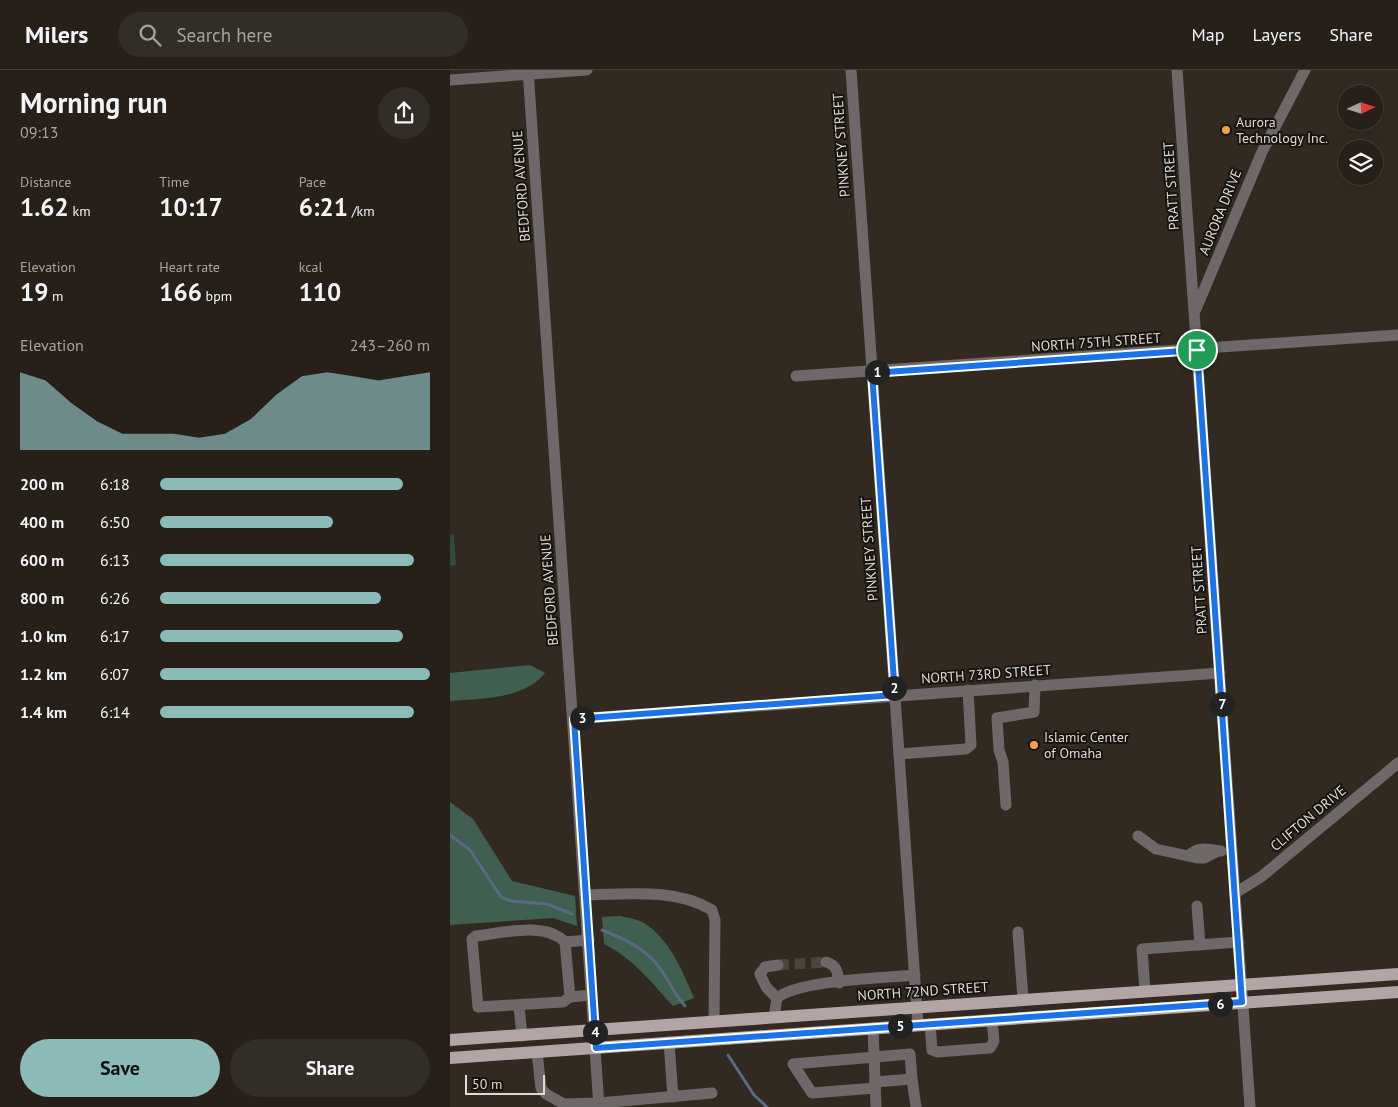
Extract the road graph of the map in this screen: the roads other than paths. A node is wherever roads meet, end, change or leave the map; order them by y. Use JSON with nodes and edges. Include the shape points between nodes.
{"nodes":[{"id":1,"x":587,"y":70,"type":"edge"},
{"id":2,"x":851,"y":70,"type":"edge"},
{"id":3,"x":1177,"y":70,"type":"edge"},
{"id":4,"x":1305,"y":70,"type":"edge"},
{"id":5,"x":528,"y":72,"type":"edge"},
{"id":6,"x":450,"y":80,"type":"edge"},
{"id":7,"x":1194,"y":313,"type":"junction"},
{"id":8,"x":1398,"y":335,"type":"edge"},
{"id":9,"x":1197,"y":350,"type":"junction"},
{"id":10,"x":872,"y":373,"type":"junction"},
{"id":11,"x":796,"y":376,"type":"dead end"},
{"id":12,"x":1220,"y":673,"type":"junction"},
{"id":13,"x":1035,"y":686,"type":"junction"},
{"id":14,"x":968,"y":690,"type":"junction"},
{"id":15,"x":895,"y":695,"type":"junction"},
{"id":16,"x":574,"y":719,"type":"junction"},
{"id":17,"x":899,"y":754,"type":"junction"},
{"id":18,"x":1398,"y":763,"type":"edge"},
{"id":19,"x":1006,"y":805,"type":"dead end"},
{"id":20,"x":1138,"y":836,"type":"dead end"},
{"id":21,"x":1232,"y":852,"type":"junction"},
{"id":22,"x":1235,"y":892,"type":"junction"},
{"id":23,"x":586,"y":895,"type":"junction"},
{"id":24,"x":1197,"y":906,"type":"dead end"},
{"id":25,"x":1018,"y":932,"type":"dead end"},
{"id":26,"x":588,"y":940,"type":"junction"},
{"id":27,"x":566,"y":942,"type":"junction"},
{"id":28,"x":1239,"y":942,"type":"junction"},
{"id":29,"x":1200,"y":945,"type":"junction"},
{"id":30,"x":826,"y":962,"type":"dead end"},
{"id":31,"x":778,"y":965,"type":"tunnel mouth"},
{"id":32,"x":1398,"y":974,"type":"edge"},
{"id":33,"x":915,"y":975,"type":"junction"},
{"id":34,"x":839,"y":983,"type":"junction"},
{"id":35,"x":1241,"y":984,"type":"junction"},
{"id":36,"x":1145,"y":991,"type":"junction"},
{"id":37,"x":1398,"y":992,"type":"edge"},
{"id":38,"x":592,"y":995,"type":"junction"},
{"id":39,"x":570,"y":996,"type":"junction"},
{"id":40,"x":777,"y":998,"type":"junction"},
{"id":41,"x":1024,"y":999,"type":"junction"},
{"id":42,"x":1242,"y":1002,"type":"junction"},
{"id":43,"x":519,"y":1006,"type":"junction"},
{"id":44,"x":917,"y":1006,"type":"junction"},
{"id":45,"x":774,"y":1017,"type":"junction"},
{"id":46,"x":992,"y":1020,"type":"junction"},
{"id":47,"x":714,"y":1022,"type":"junction"},
{"id":48,"x":924,"y":1025,"type":"junction"},
{"id":49,"x":872,"y":1028,"type":"junction"},
{"id":50,"x":595,"y":1031,"type":"junction"},
{"id":51,"x":522,"y":1036,"type":"junction"},
{"id":52,"x":450,"y":1040,"type":"edge"},
{"id":53,"x":669,"y":1042,"type":"junction"},
{"id":54,"x":596,"y":1048,"type":"junction"},
{"id":55,"x":537,"y":1052,"type":"junction"},
{"id":56,"x":874,"y":1057,"type":"junction"},
{"id":57,"x":450,"y":1058,"type":"edge"},
{"id":58,"x":912,"y":1079,"type":"junction"},
{"id":59,"x":875,"y":1085,"type":"junction"},
{"id":60,"x":712,"y":1093,"type":"dead end"},
{"id":61,"x":673,"y":1096,"type":"junction"},
{"id":62,"x":599,"y":1105,"type":"edge"},
{"id":63,"x":876,"y":1107,"type":"edge"},
{"id":64,"x":916,"y":1107,"type":"edge"},
{"id":65,"x":1250,"y":1107,"type":"edge"}],
"edges":[{"from":1,"to":5,"type":"street"},
{"from":2,"to":10,"type":"street","name":"PINKNEY STREET"},
{"from":3,"to":7,"type":"street","name":"PRATT STREET"},
{"from":4,"to":7,"type":"street","name":"AURORA DRIVE","via":[[1258,159]]},
{"from":5,"to":6,"type":"street"},
{"from":5,"to":16,"type":"street","name":"BEDFORD AVENUE"},
{"from":7,"to":9,"type":"street","name":"PRATT STREET"},
{"from":8,"to":9,"type":"street","name":"NORTH 75TH STREET"},
{"from":9,"to":10,"type":"street","name":"NORTH 75TH STREET"},
{"from":9,"to":12,"type":"street","name":"PRATT STREET"},
{"from":10,"to":11,"type":"street","name":"NORTH 75TH STREET"},
{"from":10,"to":15,"type":"street","name":"PINKNEY STREET"},
{"from":12,"to":13,"type":"street","name":"NORTH 73RD STREET"},
{"from":12,"to":21,"type":"street","name":"PRATT STREET"},
{"from":13,"to":14,"type":"street","name":"NORTH 73RD STREET"},
{"from":13,"to":19,"type":"street","via":[[1034,712],[997,718]]},
{"from":14,"to":15,"type":"street","name":"NORTH 73RD STREET"},
{"from":14,"to":17,"type":"street","via":[[971,745],[966,749]]},
{"from":15,"to":16,"type":"street","name":"NORTH 73RD STREET"},
{"from":15,"to":17,"type":"street","name":"PINKNEY STREET"},
{"from":16,"to":23,"type":"street","name":"BEDFORD AVENUE"},
{"from":17,"to":33,"type":"street","name":"PINKNEY STREET"},
{"from":18,"to":22,"type":"street","name":"CLIFTON DRIVE","via":[[1261,877]]},
{"from":20,"to":21,"type":"street","via":[[1156,848],[1189,855],[1204,847]]},
{"from":21,"to":22,"type":"street","name":"PRATT STREET"},
{"from":22,"to":28,"type":"street","name":"PRATT STREET"},
{"from":23,"to":26,"type":"street","name":"BEDFORD AVENUE"},
{"from":23,"to":47,"type":"street","via":[[675,896],[712,910],[715,920]]},
{"from":24,"to":29,"type":"street"},
{"from":25,"to":41,"type":"street"},
{"from":26,"to":27,"type":"street"},
{"from":26,"to":38,"type":"street","name":"BEDFORD AVENUE"},
{"from":27,"to":39,"type":"street"},
{"from":27,"to":43,"type":"street","via":[[550,931],[476,936],[472,939],[478,1007]]},
{"from":28,"to":29,"type":"street"},
{"from":28,"to":35,"type":"street","name":"PRATT STREET"},
{"from":29,"to":36,"type":"street","via":[[1142,949]]},
{"from":30,"to":34,"type":"street","via":[[836,968]]},
{"from":31,"to":40,"type":"street","via":[[765,967],[760,974],[766,987]]},
{"from":32,"to":35,"type":"main road","name":"NORTH 72ND STREET"},
{"from":33,"to":34,"type":"street"},
{"from":33,"to":44,"type":"street","name":"PINKNEY STREET"},
{"from":34,"to":40,"type":"street","via":[[802,988]]},
{"from":35,"to":36,"type":"main road","name":"NORTH 72ND STREET"},
{"from":35,"to":42,"type":"street","name":"PRATT STREET"},
{"from":36,"to":41,"type":"main road","name":"NORTH 72ND STREET"},
{"from":37,"to":42,"type":"main road"},
{"from":38,"to":39,"type":"street"},
{"from":38,"to":50,"type":"street","name":"BEDFORD AVENUE"},
{"from":39,"to":43,"type":"street","via":[[563,1002]]},
{"from":40,"to":45,"type":"street"},
{"from":41,"to":44,"type":"main road","name":"NORTH 72ND STREET"},
{"from":42,"to":46,"type":"main road"},
{"from":42,"to":65,"type":"street","name":"PRATT STREET"},
{"from":43,"to":51,"type":"street"},
{"from":44,"to":45,"type":"main road","name":"NORTH 72ND STREET"},
{"from":44,"to":48,"type":"street","name":"PINKNEY STREET"},
{"from":45,"to":47,"type":"main road","name":"NORTH 72ND STREET"},
{"from":46,"to":48,"type":"main road"},
{"from":46,"to":48,"type":"street","name":"PINKNEY STREET","via":[[994,1042],[990,1048],[955,1051],[934,1052]]},
{"from":47,"to":50,"type":"main road","name":"NORTH 72ND STREET"},
{"from":48,"to":49,"type":"main road"},
{"from":49,"to":53,"type":"main road"},
{"from":49,"to":56,"type":"street"},
{"from":50,"to":51,"type":"main road","name":"NORTH 72ND STREET"},
{"from":50,"to":54,"type":"street","name":"BEDFORD AVENUE"},
{"from":51,"to":52,"type":"main road","name":"NORTH 72ND STREET"},
{"from":53,"to":54,"type":"main road"},
{"from":53,"to":61,"type":"street"},
{"from":54,"to":55,"type":"main road"},
{"from":54,"to":62,"type":"street","name":"BEDFORD AVENUE"},
{"from":55,"to":57,"type":"main road"},
{"from":55,"to":62,"type":"street","via":[[540,1081],[546,1094],[564,1104]]},
{"from":56,"to":58,"type":"street","via":[[910,1054]]},
{"from":56,"to":59,"type":"street"},
{"from":56,"to":59,"type":"street","via":[[793,1064],[812,1093]]},
{"from":58,"to":59,"type":"street"},
{"from":58,"to":64,"type":"street"},
{"from":59,"to":63,"type":"street"},
{"from":60,"to":61,"type":"street"},
{"from":61,"to":62,"type":"street"}]}
